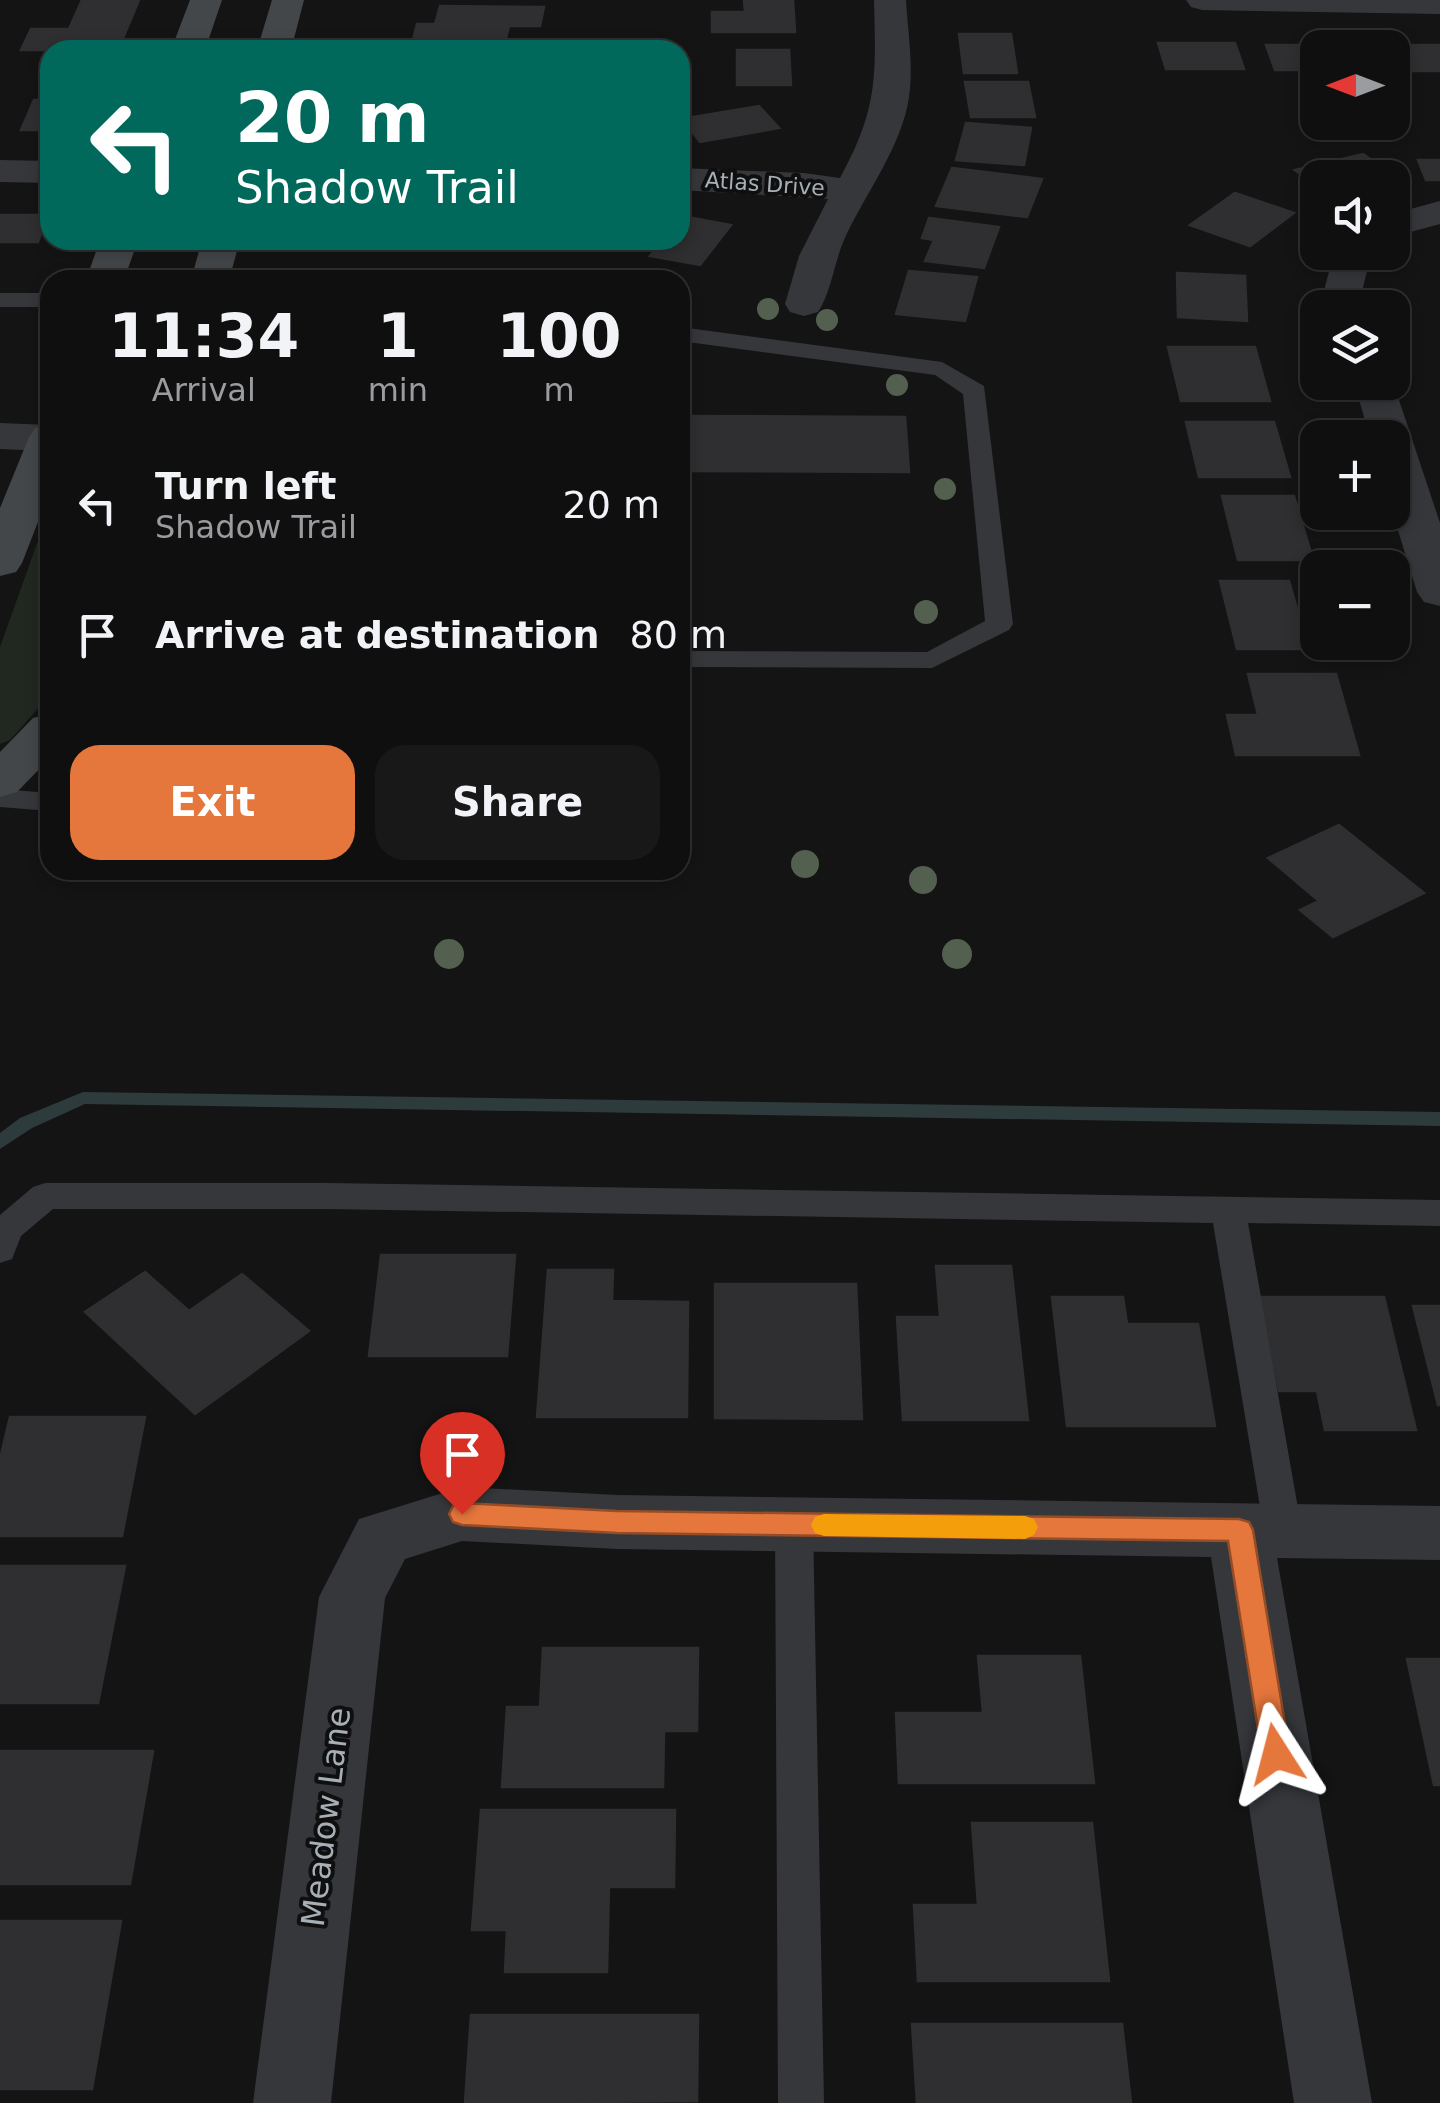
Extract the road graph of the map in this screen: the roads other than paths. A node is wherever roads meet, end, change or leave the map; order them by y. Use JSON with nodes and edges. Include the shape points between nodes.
{"nodes":[{"id":1,"x":206,"y":0,"type":"edge"},
{"id":2,"x":288,"y":0,"type":"edge"},
{"id":3,"x":890,"y":0,"type":"edge"},
{"id":4,"x":1202,"y":0,"type":"edge"},
{"id":5,"x":1440,"y":4,"type":"edge"},
{"id":6,"x":192,"y":40,"type":"edge"},
{"id":7,"x":277,"y":40,"type":"edge"},
{"id":8,"x":0,"y":172,"type":"edge"},
{"id":9,"x":40,"y":172,"type":"edge"},
{"id":10,"x":690,"y":180,"type":"edge"},
{"id":11,"x":850,"y":191,"type":"junction"},
{"id":12,"x":1440,"y":212,"type":"edge"},
{"id":13,"x":1410,"y":221,"type":"edge"},
{"id":14,"x":0,"y":300,"type":"edge"},
{"id":15,"x":40,"y":300,"type":"edge"},
{"id":16,"x":804,"y":304,"type":"dead end"},
{"id":17,"x":690,"y":335,"type":"edge"},
{"id":18,"x":0,"y":436,"type":"edge"},
{"id":19,"x":40,"y":438,"type":"edge"},
{"id":20,"x":40,"y":463,"type":"edge"},
{"id":21,"x":1410,"y":496,"type":"edge"},
{"id":22,"x":0,"y":562,"type":"edge"},
{"id":23,"x":1440,"y":592,"type":"edge"},
{"id":24,"x":690,"y":659,"type":"edge"},
{"id":25,"x":40,"y":739,"type":"edge"},
{"id":26,"x":0,"y":780,"type":"edge"},
{"id":27,"x":0,"y":798,"type":"edge"},
{"id":28,"x":40,"y":801,"type":"edge"},
{"id":29,"x":1228,"y":1210,"type":"junction"},
{"id":30,"x":1440,"y":1212,"type":"edge"},
{"id":31,"x":0,"y":1250,"type":"edge"},
{"id":32,"x":794,"y":1524,"type":"junction"},
{"id":33,"x":1261,"y":1530,"type":"junction"},
{"id":34,"x":1440,"y":1534,"type":"edge"},
{"id":35,"x":292,"y":2103,"type":"edge"},
{"id":36,"x":800,"y":2103,"type":"edge"},
{"id":37,"x":1333,"y":2103,"type":"edge"}],
"edges":[{"from":1,"to":6,"type":"street"},
{"from":2,"to":7,"type":"street"},
{"from":3,"to":11,"type":"street","via":[[886,120]]},
{"from":4,"to":5,"type":"street"},
{"from":8,"to":9,"type":"street"},
{"from":10,"to":11,"type":"street","name":"Atlas Drive"},
{"from":11,"to":16,"type":"street","via":[[810,274]]},
{"from":12,"to":13,"type":"street"},
{"from":14,"to":15,"type":"lane"},
{"from":17,"to":24,"type":"lane","via":[[942,370],[975,391],[999,624],[932,660]]},
{"from":18,"to":19,"type":"street"},
{"from":20,"to":22,"type":"street"},
{"from":21,"to":23,"type":"street"},
{"from":25,"to":26,"type":"street"},
{"from":27,"to":28,"type":"lane"},
{"from":29,"to":30,"type":"lane"},
{"from":29,"to":31,"type":"lane","via":[[45,1196],[5,1230]]},
{"from":29,"to":33,"type":"lane"},
{"from":32,"to":33,"type":"street"},
{"from":32,"to":35,"type":"street","name":"Meadow Lane","via":[[462,1514],[382,1538],[352,1597]]},
{"from":32,"to":36,"type":"lane"},
{"from":33,"to":34,"type":"street"},
{"from":33,"to":37,"type":"street"}]}
